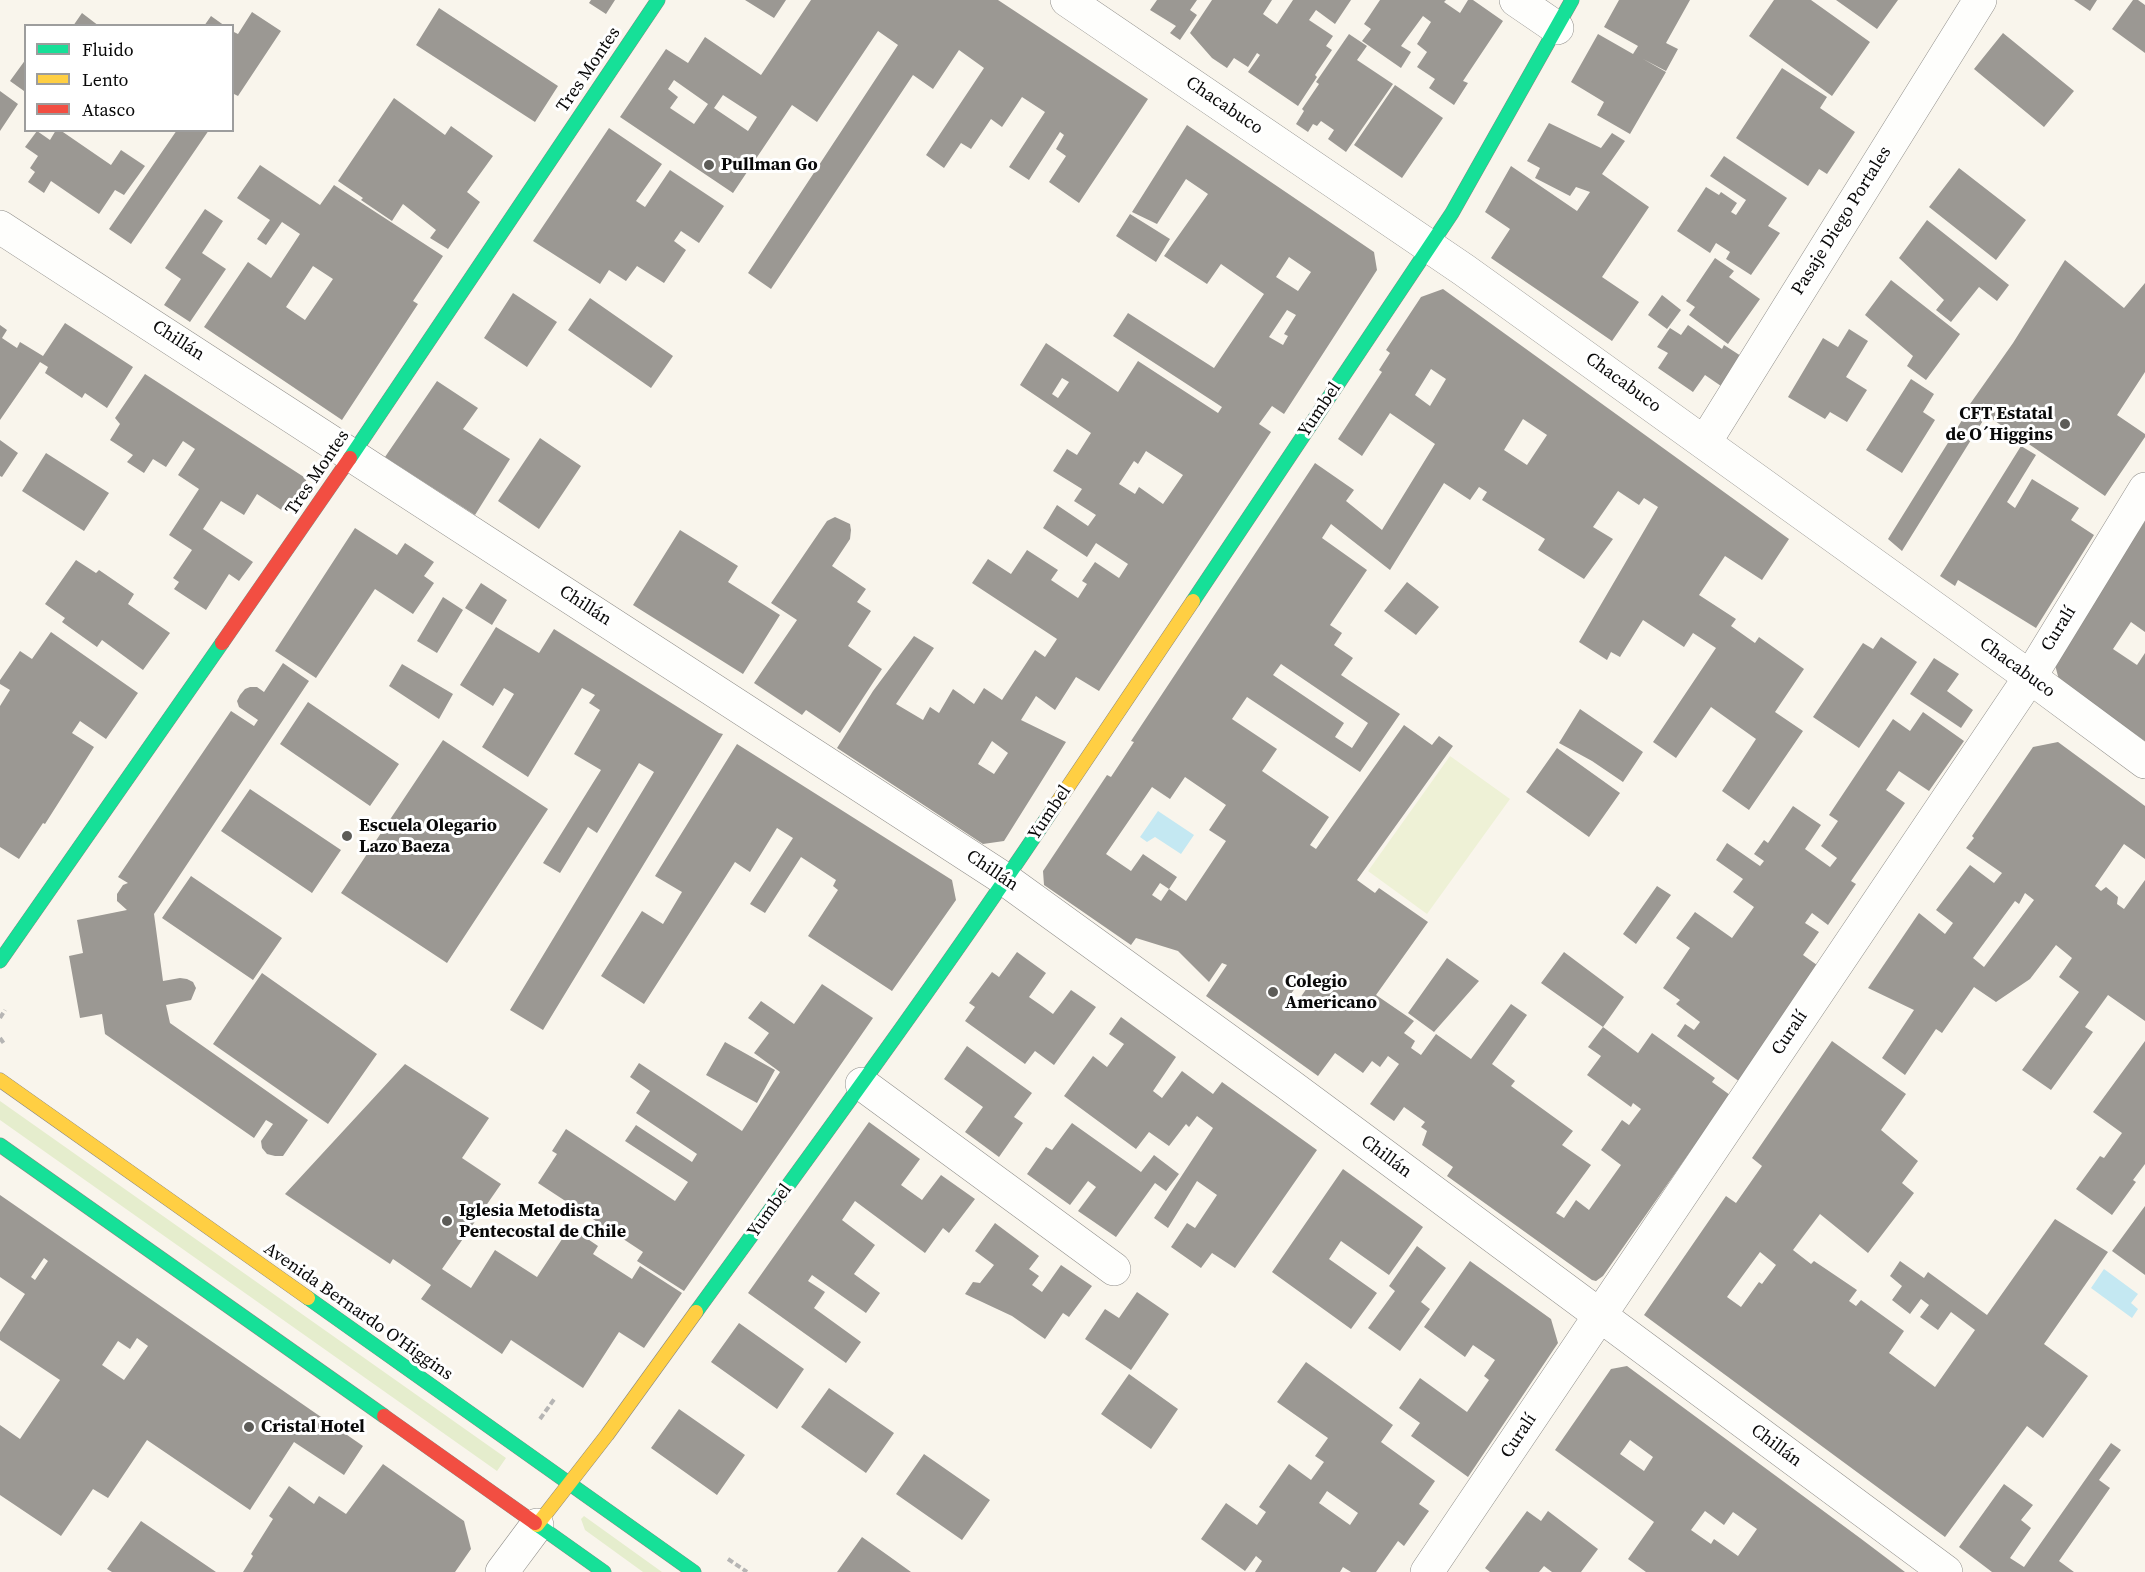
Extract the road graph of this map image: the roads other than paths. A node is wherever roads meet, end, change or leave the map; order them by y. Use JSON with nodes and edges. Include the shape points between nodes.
{"nodes":[{"id":1,"x":658,"y":0,"type":"edge"},
{"id":2,"x":1516,"y":0,"type":"edge"},
{"id":3,"x":1980,"y":0,"type":"edge"},
{"id":4,"x":1088,"y":6,"type":"edge"},
{"id":5,"x":1565,"y":14,"type":"edge"},
{"id":6,"x":0,"y":227,"type":"edge"},
{"id":7,"x":1430,"y":246,"type":"junction"},
{"id":8,"x":1705,"y":442,"type":"junction"},
{"id":9,"x":353,"y":454,"type":"junction"},
{"id":10,"x":2145,"y":489,"type":"edge"},
{"id":11,"x":2030,"y":677,"type":"junction"},
{"id":12,"x":2145,"y":762,"type":"edge"},
{"id":13,"x":1006,"y":880,"type":"junction"},
{"id":14,"x":0,"y":962,"type":"edge"},
{"id":15,"x":0,"y":1080,"type":"edge"},
{"id":16,"x":862,"y":1084,"type":"junction"},
{"id":17,"x":0,"y":1145,"type":"edge"},
{"id":18,"x":1114,"y":1269,"type":"dead end"},
{"id":19,"x":1600,"y":1316,"type":"junction"},
{"id":20,"x":569,"y":1483,"type":"junction"},
{"id":21,"x":537,"y":1524,"type":"junction"},
{"id":22,"x":502,"y":1572,"type":"edge"},
{"id":23,"x":604,"y":1572,"type":"edge"},
{"id":24,"x":694,"y":1572,"type":"edge"},
{"id":25,"x":1427,"y":1572,"type":"edge"},
{"id":26,"x":1946,"y":1572,"type":"edge"}],
"edges":[{"from":1,"to":9,"type":"street","name":"Tres Montes"},
{"from":2,"to":5,"type":"street","name":"Yumbel"},
{"from":3,"to":8,"type":"street","name":"Pasaje Diego Portales"},
{"from":4,"to":7,"type":"street","name":"Chacabuco"},
{"from":5,"to":7,"type":"street","name":"Yumbel","via":[[1468,188]]},
{"from":6,"to":9,"type":"street","name":"Chillán"},
{"from":7,"to":8,"type":"street","name":"Chacabuco"},
{"from":7,"to":13,"type":"street","name":"Yumbel"},
{"from":8,"to":11,"type":"street","name":"Chacabuco"},
{"from":9,"to":13,"type":"street","name":"Chillán"},
{"from":9,"to":14,"type":"street","name":"Tres Montes"},
{"from":10,"to":11,"type":"street","name":"Curalí"},
{"from":11,"to":12,"type":"street","name":"Chacabuco"},
{"from":11,"to":19,"type":"street","name":"Curalí"},
{"from":13,"to":16,"type":"street","name":"Yumbel"},
{"from":13,"to":19,"type":"street","name":"Chillán"},
{"from":15,"to":20,"type":"street","name":"Avenida Bernardo O'Higgins"},
{"from":16,"to":18,"type":"street"},
{"from":16,"to":20,"type":"street","name":"Yumbel"},
{"from":17,"to":21,"type":"street"},
{"from":19,"to":25,"type":"street","name":"Curalí"},
{"from":19,"to":26,"type":"street","name":"Chillán"},
{"from":20,"to":21,"type":"street","name":"Yumbel"},
{"from":20,"to":24,"type":"street","name":"Avenida Bernardo O'Higgins"},
{"from":21,"to":22,"type":"street","name":"Yumbel"},
{"from":21,"to":23,"type":"street"}]}
